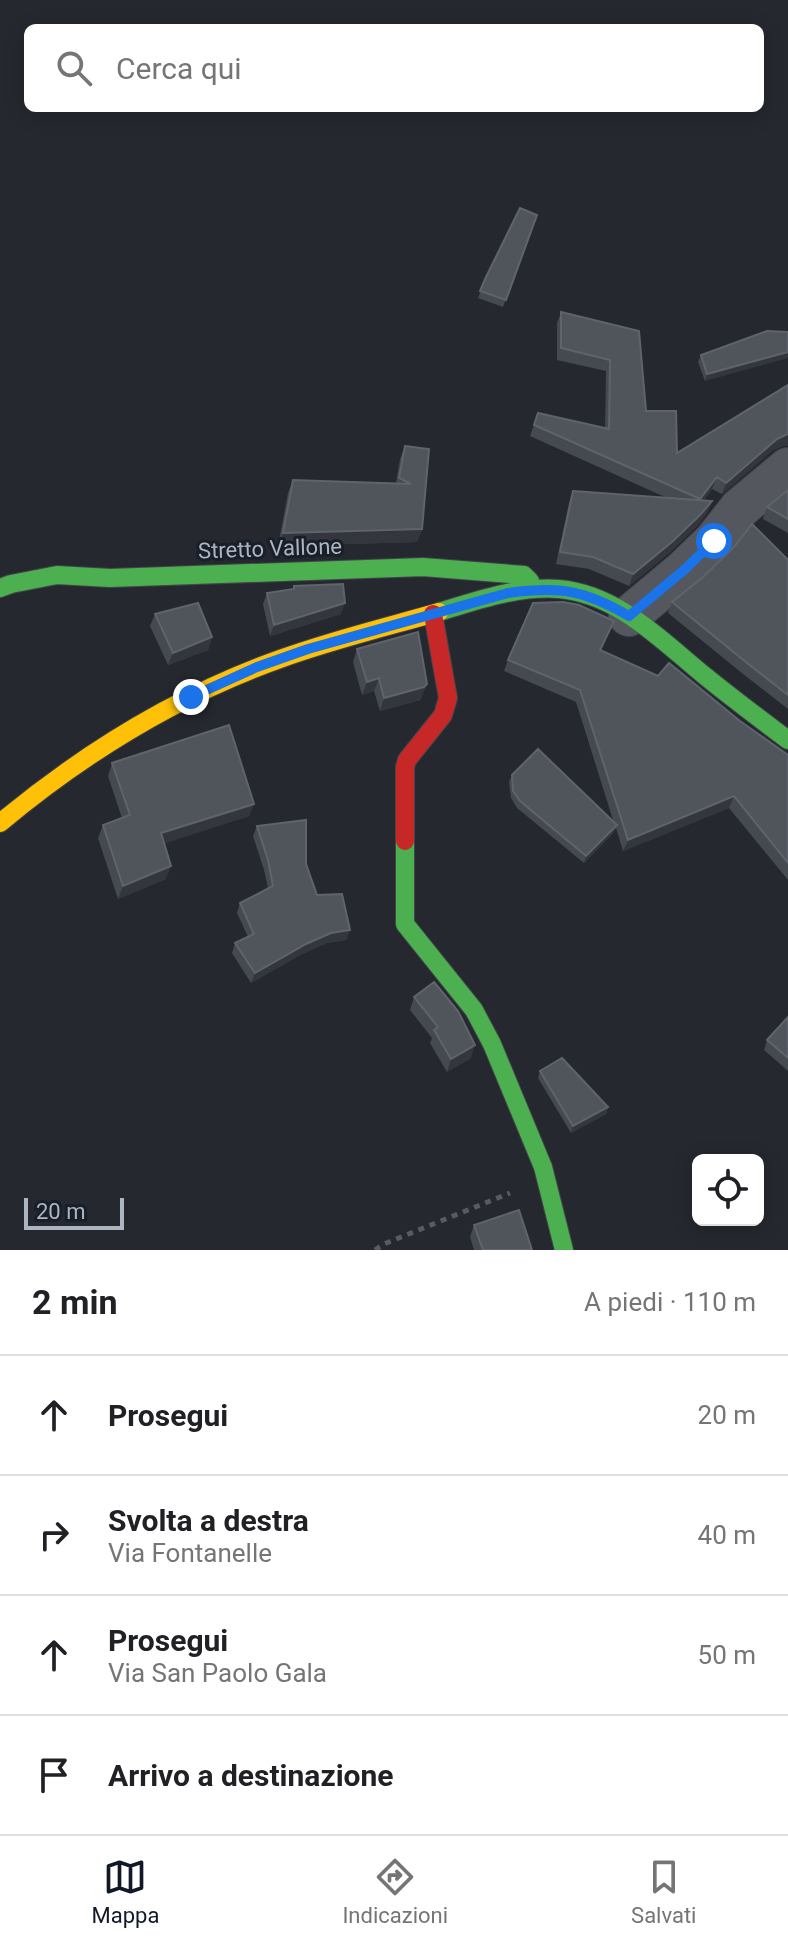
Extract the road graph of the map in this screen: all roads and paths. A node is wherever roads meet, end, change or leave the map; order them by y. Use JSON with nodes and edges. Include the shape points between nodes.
{"nodes":[{"id":1,"x":788,"y":468,"type":"edge"},
{"id":2,"x":0,"y":588,"type":"edge"},
{"id":3,"x":537,"y":589,"type":"junction"},
{"id":4,"x":433,"y":614,"type":"junction"},
{"id":5,"x":629,"y":616,"type":"junction"},
{"id":6,"x":788,"y":740,"type":"edge"},
{"id":7,"x":0,"y":823,"type":"edge"},
{"id":8,"x":543,"y":1167,"type":"junction"},
{"id":9,"x":375,"y":1250,"type":"edge"},
{"id":10,"x":564,"y":1250,"type":"edge"}],
"edges":[{"from":1,"to":5,"type":"street"},
{"from":2,"to":3,"type":"street","name":"Stretto Vallone","via":[[57,575],[110,578],[423,567],[524,575]]},
{"from":3,"to":4,"type":"street"},
{"from":3,"to":5,"type":"street","via":[[581,593]]},
{"from":4,"to":7,"type":"street","via":[[308,649],[191,697],[75,764]]},
{"from":4,"to":8,"type":"street","via":[[448,698],[443,715],[405,767],[405,924],[474,1010]]},
{"from":5,"to":6,"type":"street"},
{"from":8,"to":9,"type":"path","via":[[525,1186]]},
{"from":8,"to":10,"type":"street"}]}
